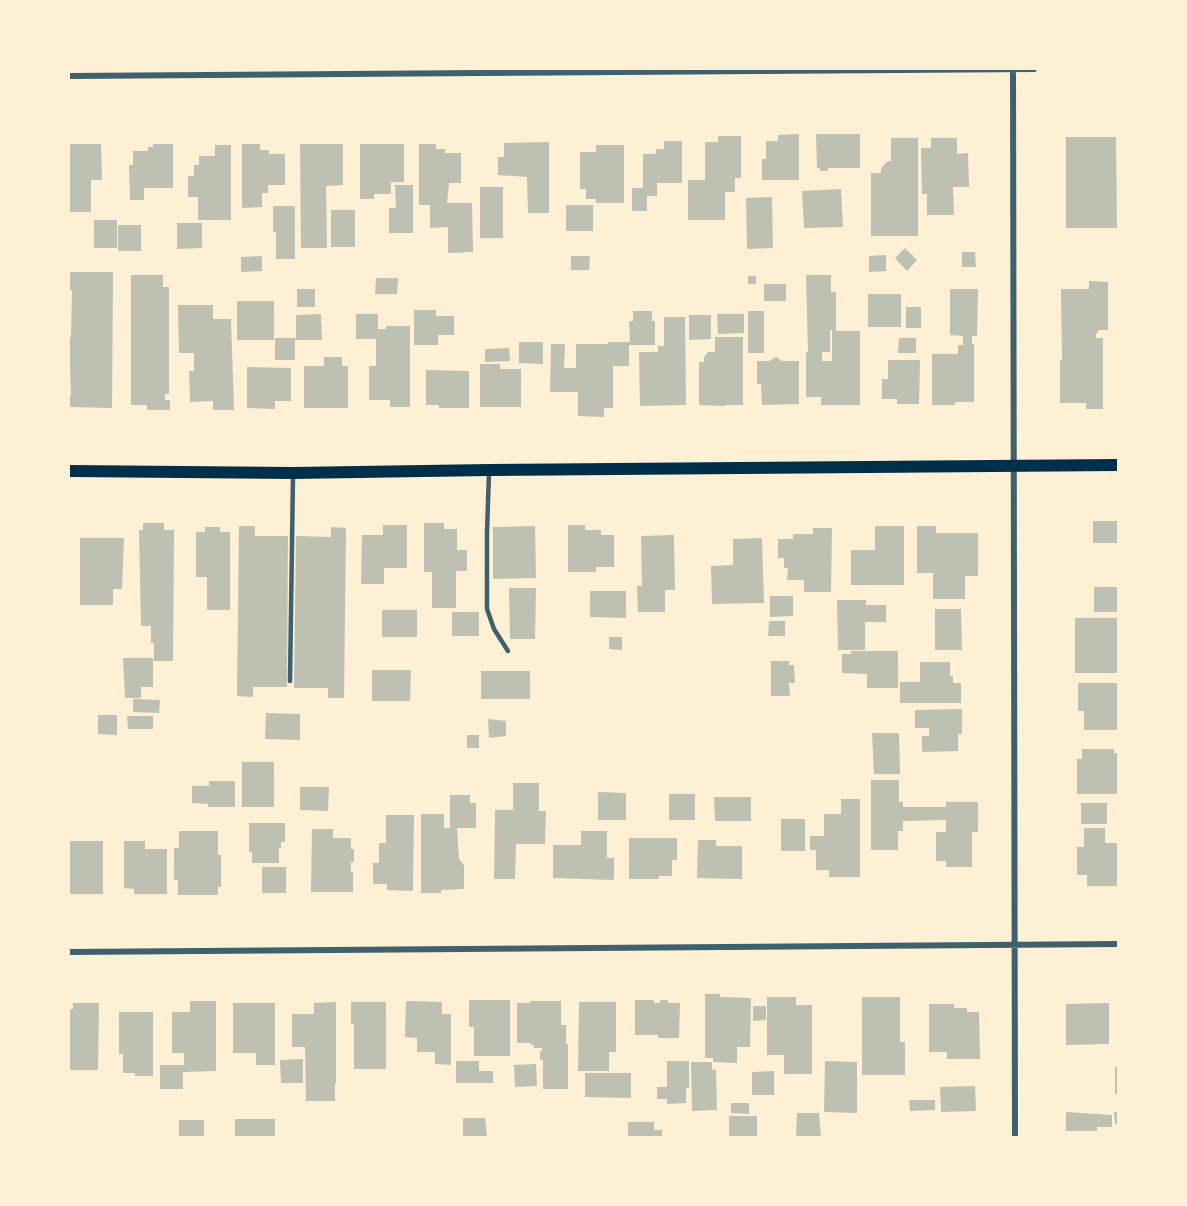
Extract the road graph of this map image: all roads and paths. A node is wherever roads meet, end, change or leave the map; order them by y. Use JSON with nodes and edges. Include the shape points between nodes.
{"nodes":[{"id":1,"x":1013,"y":69,"type":"edge"},
{"id":2,"x":1034,"y":69,"type":"edge"},
{"id":3,"x":69,"y":76,"type":"edge"},
{"id":4,"x":1118,"y":465,"type":"edge"},
{"id":5,"x":1015,"y":466,"type":"junction"},
{"id":6,"x":489,"y":470,"type":"junction"},
{"id":7,"x":69,"y":471,"type":"edge"},
{"id":8,"x":293,"y":473,"type":"junction"},
{"id":9,"x":508,"y":651,"type":"dead end"},
{"id":10,"x":290,"y":681,"type":"dead end"},
{"id":11,"x":1118,"y":944,"type":"edge"},
{"id":12,"x":1016,"y":945,"type":"junction"},
{"id":13,"x":69,"y":952,"type":"edge"},
{"id":14,"x":1015,"y":1137,"type":"edge"}],
"edges":[{"from":1,"to":2,"type":"street"},
{"from":1,"to":3,"type":"street"},
{"from":1,"to":5,"type":"street"},
{"from":4,"to":5,"type":"main road"},
{"from":5,"to":6,"type":"main road"},
{"from":5,"to":12,"type":"street"},
{"from":6,"to":8,"type":"main road"},
{"from":6,"to":9,"type":"lane","via":[[487,609]]},
{"from":7,"to":8,"type":"main road"},
{"from":8,"to":10,"type":"lane"},
{"from":11,"to":12,"type":"street"},
{"from":12,"to":13,"type":"street"},
{"from":12,"to":14,"type":"street"}]}
